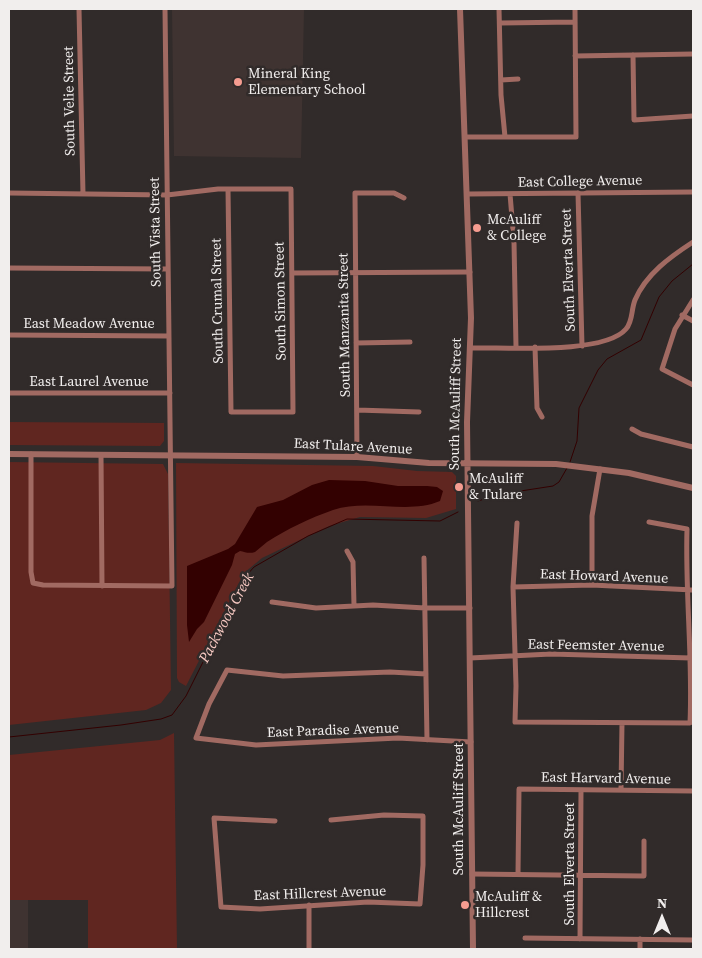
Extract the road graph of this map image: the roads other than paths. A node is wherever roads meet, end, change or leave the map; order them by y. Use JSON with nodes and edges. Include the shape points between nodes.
{"nodes":[{"id":1,"x":79,"y":9,"type":"edge"},
{"id":2,"x":165,"y":9,"type":"edge"},
{"id":3,"x":460,"y":9,"type":"edge"},
{"id":4,"x":499,"y":9,"type":"edge"},
{"id":5,"x":575,"y":9,"type":"edge"},
{"id":6,"x":575,"y":22,"type":"junction"},
{"id":7,"x":500,"y":23,"type":"junction"},
{"id":8,"x":693,"y":54,"type":"edge"},
{"id":9,"x":633,"y":55,"type":"junction"},
{"id":10,"x":575,"y":56,"type":"junction"},
{"id":11,"x":518,"y":79,"type":"dead end"},
{"id":12,"x":501,"y":80,"type":"junction"},
{"id":13,"x":693,"y":116,"type":"edge"},
{"id":14,"x":465,"y":137,"type":"junction"},
{"id":15,"x":505,"y":137,"type":"junction"},
{"id":16,"x":228,"y":189,"type":"junction"},
{"id":17,"x":693,"y":192,"type":"edge"},
{"id":18,"x":9,"y":193,"type":"edge"},
{"id":19,"x":578,"y":193,"type":"junction"},
{"id":20,"x":83,"y":194,"type":"junction"},
{"id":21,"x":468,"y":194,"type":"junction"},
{"id":22,"x":510,"y":194,"type":"junction"},
{"id":23,"x":167,"y":195,"type":"junction"},
{"id":24,"x":404,"y":198,"type":"dead end"},
{"id":25,"x":693,"y":242,"type":"edge"},
{"id":26,"x":9,"y":268,"type":"edge"},
{"id":27,"x":168,"y":269,"type":"junction"},
{"id":28,"x":470,"y":272,"type":"junction"},
{"id":29,"x":292,"y":273,"type":"junction"},
{"id":30,"x":355,"y":273,"type":"junction"},
{"id":31,"x":693,"y":300,"type":"edge"},
{"id":32,"x":682,"y":315,"type":"junction"},
{"id":33,"x":693,"y":321,"type":"edge"},
{"id":34,"x":9,"y":335,"type":"edge"},
{"id":35,"x":168,"y":336,"type":"junction"},
{"id":36,"x":410,"y":342,"type":"dead end"},
{"id":37,"x":356,"y":343,"type":"junction"},
{"id":38,"x":582,"y":346,"type":"junction"},
{"id":39,"x":516,"y":347,"type":"junction"},
{"id":40,"x":535,"y":347,"type":"junction"},
{"id":41,"x":470,"y":348,"type":"junction"},
{"id":42,"x":693,"y":385,"type":"edge"},
{"id":43,"x":9,"y":393,"type":"edge"},
{"id":44,"x":170,"y":394,"type":"junction"},
{"id":45,"x":357,"y":410,"type":"junction"},
{"id":46,"x":294,"y":412,"type":"joint"},
{"id":47,"x":419,"y":412,"type":"dead end"},
{"id":48,"x":542,"y":418,"type":"dead end"},
{"id":49,"x":632,"y":430,"type":"dead end"},
{"id":50,"x":693,"y":447,"type":"edge"},
{"id":51,"x":9,"y":454,"type":"edge"},
{"id":52,"x":31,"y":454,"type":"junction"},
{"id":53,"x":101,"y":455,"type":"junction"},
{"id":54,"x":170,"y":455,"type":"junction"},
{"id":55,"x":357,"y":457,"type":"junction"},
{"id":56,"x":467,"y":463,"type":"junction"},
{"id":57,"x":600,"y":469,"type":"junction"},
{"id":58,"x":693,"y":488,"type":"edge"},
{"id":59,"x":649,"y":522,"type":"dead end"},
{"id":60,"x":517,"y":523,"type":"dead end"},
{"id":61,"x":347,"y":551,"type":"dead end"},
{"id":62,"x":424,"y":558,"type":"dead end"},
{"id":63,"x":592,"y":585,"type":"junction"},
{"id":64,"x":102,"y":586,"type":"junction"},
{"id":65,"x":513,"y":587,"type":"junction"},
{"id":66,"x":686,"y":590,"type":"junction"},
{"id":67,"x":693,"y":590,"type":"edge"},
{"id":68,"x":272,"y":602,"type":"dead end"},
{"id":69,"x":354,"y":606,"type":"junction"},
{"id":70,"x":425,"y":608,"type":"junction"},
{"id":71,"x":470,"y":608,"type":"junction"},
{"id":72,"x":516,"y":657,"type":"junction"},
{"id":73,"x":470,"y":658,"type":"junction"},
{"id":74,"x":691,"y":658,"type":"junction"},
{"id":75,"x":426,"y":674,"type":"junction"},
{"id":76,"x":622,"y":723,"type":"junction"},
{"id":77,"x":427,"y":740,"type":"junction"},
{"id":78,"x":471,"y":742,"type":"junction"},
{"id":79,"x":581,"y":790,"type":"junction"},
{"id":80,"x":621,"y":790,"type":"junction"},
{"id":81,"x":693,"y":791,"type":"edge"},
{"id":82,"x":331,"y":820,"type":"dead end"},
{"id":83,"x":275,"y":821,"type":"dead end"},
{"id":84,"x":644,"y":841,"type":"dead end"},
{"id":85,"x":472,"y":874,"type":"junction"},
{"id":86,"x":518,"y":874,"type":"junction"},
{"id":87,"x":581,"y":875,"type":"junction"},
{"id":88,"x":309,"y":905,"type":"junction"},
{"id":89,"x":525,"y":938,"type":"dead end"},
{"id":90,"x":580,"y":939,"type":"junction"},
{"id":91,"x":640,"y":940,"type":"junction"},
{"id":92,"x":693,"y":940,"type":"edge"},
{"id":93,"x":309,"y":949,"type":"edge"},
{"id":94,"x":474,"y":949,"type":"edge"},
{"id":95,"x":640,"y":949,"type":"edge"}],
"edges":[{"from":1,"to":20,"type":"street","name":"South Velie Street"},
{"from":2,"to":23,"type":"street","name":"South Vista Street"},
{"from":3,"to":14,"type":"street","name":"South McAuliff Street"},
{"from":4,"to":7,"type":"street"},
{"from":5,"to":6,"type":"street"},
{"from":6,"to":7,"type":"street"},
{"from":6,"to":10,"type":"street"},
{"from":7,"to":12,"type":"street"},
{"from":8,"to":9,"type":"street"},
{"from":9,"to":10,"type":"street"},
{"from":9,"to":13,"type":"street","via":[[634,120]]},
{"from":10,"to":15,"type":"street","via":[[576,136]]},
{"from":11,"to":12,"type":"street"},
{"from":12,"to":15,"type":"street"},
{"from":14,"to":15,"type":"street"},
{"from":14,"to":21,"type":"street","name":"South McAuliff Street"},
{"from":16,"to":23,"type":"street"},
{"from":16,"to":29,"type":"street","name":"South Simon Street","via":[[291,189]]},
{"from":16,"to":46,"type":"street","name":"South Crumal Street","via":[[231,412]]},
{"from":17,"to":19,"type":"street","name":"East College Avenue"},
{"from":18,"to":20,"type":"street"},
{"from":19,"to":22,"type":"street","name":"East College Avenue"},
{"from":19,"to":38,"type":"street","name":"South Elverta Street"},
{"from":20,"to":23,"type":"street"},
{"from":21,"to":22,"type":"street","name":"East College Avenue"},
{"from":21,"to":28,"type":"street","name":"South McAuliff Street"},
{"from":22,"to":39,"type":"street","via":[[514,231]]},
{"from":23,"to":27,"type":"street","name":"South Vista Street"},
{"from":24,"to":30,"type":"street","name":"South Manzanita Street","via":[[394,193],[354,193]]},
{"from":25,"to":38,"type":"street","via":[[662,264],[638,293],[625,331],[596,344]]},
{"from":26,"to":27,"type":"street"},
{"from":27,"to":35,"type":"street","name":"South Vista Street"},
{"from":28,"to":30,"type":"street"},
{"from":28,"to":41,"type":"street","name":"South McAuliff Street"},
{"from":29,"to":30,"type":"street"},
{"from":29,"to":46,"type":"street","name":"South Simon Street"},
{"from":30,"to":37,"type":"street","name":"South Manzanita Street"},
{"from":31,"to":32,"type":"street"},
{"from":32,"to":33,"type":"street"},
{"from":32,"to":42,"type":"street","via":[[662,369]]},
{"from":34,"to":35,"type":"street","name":"East Meadow Avenue"},
{"from":35,"to":44,"type":"street","name":"South Vista Street"},
{"from":36,"to":37,"type":"street"},
{"from":37,"to":45,"type":"street","name":"South Manzanita Street"},
{"from":38,"to":40,"type":"street"},
{"from":39,"to":40,"type":"street"},
{"from":39,"to":41,"type":"street"},
{"from":40,"to":48,"type":"street","via":[[536,408]]},
{"from":41,"to":56,"type":"street","name":"South McAuliff Street","via":[[466,404]]},
{"from":43,"to":44,"type":"street","name":"East Laurel Avenue"},
{"from":44,"to":54,"type":"street","name":"South Vista Street"},
{"from":45,"to":47,"type":"street"},
{"from":45,"to":55,"type":"street","name":"South Manzanita Street"},
{"from":49,"to":50,"type":"street"},
{"from":51,"to":52,"type":"street","name":"East Tulare Avenue"},
{"from":52,"to":53,"type":"street","name":"East Tulare Avenue"},
{"from":52,"to":64,"type":"street","via":[[31,572],[34,583]]},
{"from":53,"to":54,"type":"street","name":"East Tulare Avenue"},
{"from":53,"to":64,"type":"street"},
{"from":54,"to":55,"type":"street","name":"East Tulare Avenue"},
{"from":54,"to":64,"type":"street","name":"South Vista Street","via":[[172,586]]},
{"from":55,"to":56,"type":"street","name":"East Tulare Avenue"},
{"from":56,"to":57,"type":"street","name":"East Tulare Avenue"},
{"from":56,"to":71,"type":"street","name":"South McAuliff Street"},
{"from":57,"to":58,"type":"street","name":"East Tulare Avenue"},
{"from":57,"to":63,"type":"street","via":[[590,541]]},
{"from":59,"to":66,"type":"street","via":[[687,529]]},
{"from":60,"to":65,"type":"street"},
{"from":61,"to":69,"type":"street","via":[[353,562]]},
{"from":62,"to":70,"type":"street"},
{"from":63,"to":65,"type":"street","name":"East Howard Avenue"},
{"from":63,"to":66,"type":"street","name":"East Howard Avenue"},
{"from":65,"to":72,"type":"street"},
{"from":66,"to":67,"type":"street","name":"East Howard Avenue"},
{"from":66,"to":74,"type":"street"},
{"from":68,"to":69,"type":"street","via":[[316,608]]},
{"from":69,"to":70,"type":"street"},
{"from":70,"to":71,"type":"street"},
{"from":70,"to":75,"type":"street"},
{"from":71,"to":73,"type":"street","name":"South McAuliff Street"},
{"from":72,"to":73,"type":"street","name":"East Feemster Avenue"},
{"from":72,"to":74,"type":"street","name":"East Feemster Avenue","via":[[568,654]]},
{"from":72,"to":76,"type":"street","via":[[515,722]]},
{"from":73,"to":78,"type":"street","name":"South McAuliff Street"},
{"from":74,"to":76,"type":"street","via":[[690,723]]},
{"from":75,"to":77,"type":"street"},
{"from":75,"to":77,"type":"street","name":"East Paradise Avenue","via":[[372,672],[283,676],[227,670],[196,738],[274,745],[358,739]]},
{"from":76,"to":80,"type":"street"},
{"from":77,"to":78,"type":"street","name":"East Paradise Avenue"},
{"from":78,"to":85,"type":"street","name":"South McAuliff Street"},
{"from":79,"to":80,"type":"street","name":"East Harvard Avenue"},
{"from":79,"to":86,"type":"street","name":"East Harvard Avenue","via":[[519,789]]},
{"from":79,"to":87,"type":"street","name":"South Elverta Street"},
{"from":80,"to":81,"type":"street","name":"East Harvard Avenue"},
{"from":82,"to":88,"type":"street","name":"East Hillcrest Avenue","via":[[384,815],[423,816],[420,904]]},
{"from":83,"to":88,"type":"street","name":"East Hillcrest Avenue","via":[[214,818],[221,907]]},
{"from":84,"to":87,"type":"street","via":[[644,876]]},
{"from":85,"to":86,"type":"street"},
{"from":85,"to":94,"type":"street","name":"South McAuliff Street"},
{"from":86,"to":87,"type":"street"},
{"from":87,"to":90,"type":"street","name":"South Elverta Street"},
{"from":88,"to":93,"type":"street"},
{"from":89,"to":90,"type":"street"},
{"from":90,"to":91,"type":"street"},
{"from":91,"to":92,"type":"street"},
{"from":91,"to":95,"type":"street"}]}
